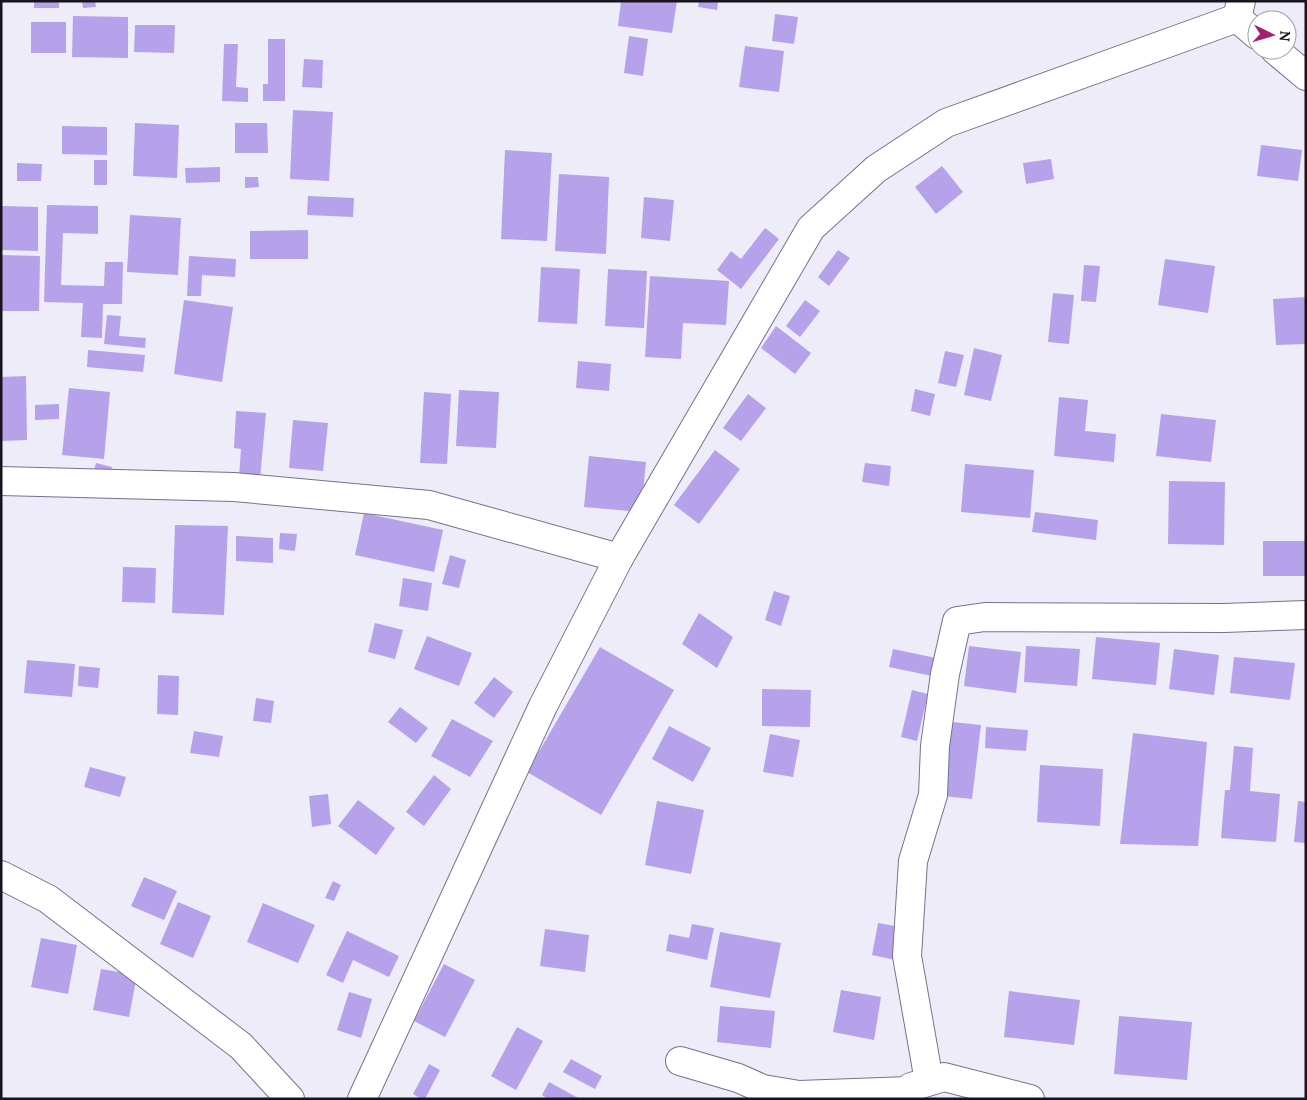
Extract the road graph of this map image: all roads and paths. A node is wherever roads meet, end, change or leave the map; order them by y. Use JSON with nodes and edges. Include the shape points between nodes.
{"nodes":[{"id":1,"x":1245,"y":18,"type":"edge"},
{"id":2,"x":1287,"y":60,"type":"edge"},
{"id":3,"x":1306,"y":76,"type":"edge"},
{"id":4,"x":1,"y":481,"type":"edge"},
{"id":5,"x":620,"y":558,"type":"junction"},
{"id":6,"x":1306,"y":615,"type":"edge"},
{"id":7,"x":1,"y":875,"type":"edge"},
{"id":8,"x":680,"y":1061,"type":"dead end"},
{"id":9,"x":914,"y":1090,"type":"edge"},
{"id":10,"x":290,"y":1099,"type":"edge"},
{"id":11,"x":362,"y":1099,"type":"edge"},
{"id":12,"x":1030,"y":1099,"type":"edge"}],
"edges":[{"from":1,"to":5,"type":"street","via":[[946,123],[876,169],[811,228]]},
{"from":2,"to":3,"type":"street"},
{"from":4,"to":5,"type":"street","via":[[234,487],[429,506]]},
{"from":5,"to":11,"type":"street","via":[[543,706]]},
{"from":6,"to":9,"type":"street","via":[[985,617],[956,621],[935,746],[933,795],[913,861],[907,956]]},
{"from":7,"to":10,"type":"street","via":[[48,899],[241,1046]]},
{"from":8,"to":9,"type":"street","via":[[763,1089],[799,1095]]},
{"from":9,"to":12,"type":"street","via":[[944,1077]]}]}
